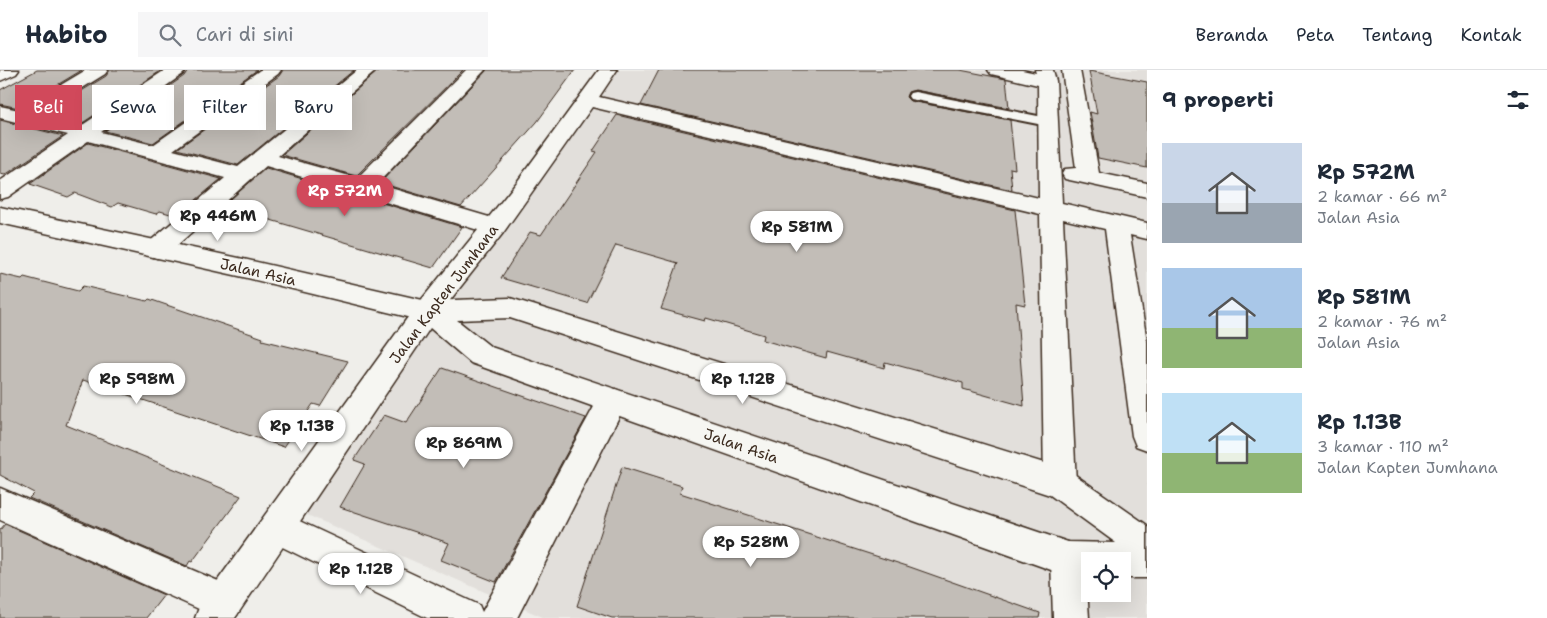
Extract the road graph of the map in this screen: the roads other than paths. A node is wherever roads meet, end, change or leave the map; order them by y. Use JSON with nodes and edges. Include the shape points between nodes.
{"nodes":[{"id":1,"x":10,"y":70,"type":"edge"},
{"id":2,"x":99,"y":70,"type":"edge"},
{"id":3,"x":177,"y":70,"type":"edge"},
{"id":4,"x":272,"y":70,"type":"edge"},
{"id":5,"x":368,"y":70,"type":"edge"},
{"id":6,"x":476,"y":70,"type":"edge"},
{"id":7,"x":608,"y":70,"type":"edge"},
{"id":8,"x":997,"y":70,"type":"edge"},
{"id":9,"x":1071,"y":70,"type":"edge"},
{"id":10,"x":0,"y":75,"type":"edge"},
{"id":11,"x":1046,"y":75,"type":"edge"},
{"id":12,"x":74,"y":85,"type":"edge"},
{"id":13,"x":915,"y":96,"type":"dead end"},
{"id":14,"x":587,"y":100,"type":"junction"},
{"id":15,"x":0,"y":112,"type":"edge"},
{"id":16,"x":15,"y":115,"type":"edge"},
{"id":17,"x":1048,"y":122,"type":"junction"},
{"id":18,"x":73,"y":130,"type":"edge"},
{"id":19,"x":85,"y":133,"type":"junction"},
{"id":20,"x":156,"y":153,"type":"junction"},
{"id":21,"x":262,"y":158,"type":"junction"},
{"id":22,"x":1050,"y":170,"type":"junction"},
{"id":23,"x":241,"y":176,"type":"junction"},
{"id":24,"x":1090,"y":178,"type":"junction"},
{"id":25,"x":360,"y":187,"type":"junction"},
{"id":26,"x":1147,"y":190,"type":"edge"},
{"id":27,"x":0,"y":192,"type":"edge"},
{"id":28,"x":1052,"y":210,"type":"junction"},
{"id":29,"x":0,"y":215,"type":"edge"},
{"id":30,"x":1116,"y":224,"type":"junction"},
{"id":31,"x":495,"y":227,"type":"junction"},
{"id":32,"x":1147,"y":231,"type":"edge"},
{"id":33,"x":157,"y":249,"type":"junction"},
{"id":34,"x":427,"y":311,"type":"junction"},
{"id":35,"x":1141,"y":363,"type":"edge"},
{"id":36,"x":612,"y":401,"type":"junction"},
{"id":37,"x":1147,"y":436,"type":"edge"},
{"id":38,"x":1060,"y":484,"type":"junction"},
{"id":39,"x":0,"y":504,"type":"edge"},
{"id":40,"x":278,"y":528,"type":"junction"},
{"id":41,"x":1147,"y":545,"type":"edge"},
{"id":42,"x":1068,"y":560,"type":"junction"},
{"id":43,"x":1147,"y":561,"type":"edge"},
{"id":44,"x":219,"y":610,"type":"edge"},
{"id":45,"x":466,"y":618,"type":"edge"},
{"id":46,"x":498,"y":618,"type":"edge"},
{"id":47,"x":1070,"y":618,"type":"edge"}],
"edges":[{"from":1,"to":10,"type":"street"},
{"from":2,"to":12,"type":"street"},
{"from":3,"to":19,"type":"street"},
{"from":4,"to":20,"type":"street"},
{"from":5,"to":21,"type":"street"},
{"from":6,"to":25,"type":"street"},
{"from":7,"to":14,"type":"street","name":"Jalan Kapten Jumhana"},
{"from":8,"to":11,"type":"street"},
{"from":9,"to":24,"type":"street"},
{"from":11,"to":17,"type":"street"},
{"from":13,"to":17,"type":"lane"},
{"from":14,"to":28,"type":"street"},
{"from":14,"to":31,"type":"street","name":"Jalan Kapten Jumhana"},
{"from":15,"to":16,"type":"street"},
{"from":17,"to":22,"type":"street"},
{"from":18,"to":19,"type":"street"},
{"from":19,"to":20,"type":"street"},
{"from":19,"to":27,"type":"street"},
{"from":20,"to":23,"type":"street"},
{"from":21,"to":23,"type":"street"},
{"from":21,"to":25,"type":"street"},
{"from":22,"to":24,"type":"street"},
{"from":22,"to":28,"type":"street"},
{"from":23,"to":33,"type":"street"},
{"from":24,"to":26,"type":"street"},
{"from":25,"to":31,"type":"street"},
{"from":28,"to":30,"type":"street"},
{"from":28,"to":38,"type":"street"},
{"from":29,"to":33,"type":"street","name":"Jalan Asia"},
{"from":30,"to":32,"type":"street"},
{"from":30,"to":35,"type":"street"},
{"from":31,"to":34,"type":"street","name":"Jalan Kapten Jumhana"},
{"from":33,"to":34,"type":"street","name":"Jalan Asia"},
{"from":34,"to":36,"type":"street","name":"Jalan Asia","via":[[481,355]]},
{"from":34,"to":38,"type":"street","name":"Jalan Asia","via":[[510,308]]},
{"from":34,"to":40,"type":"street","name":"Jalan Kapten Jumhana"},
{"from":35,"to":37,"type":"street"},
{"from":36,"to":42,"type":"street","name":"Jalan Asia"},
{"from":36,"to":46,"type":"street"},
{"from":38,"to":41,"type":"street","name":"Jalan Asia"},
{"from":39,"to":44,"type":"street"},
{"from":40,"to":44,"type":"street","name":"Jalan Kapten Jumhana"},
{"from":40,"to":45,"type":"street"},
{"from":42,"to":43,"type":"street","name":"Jalan Asia"},
{"from":42,"to":47,"type":"street"}]}
